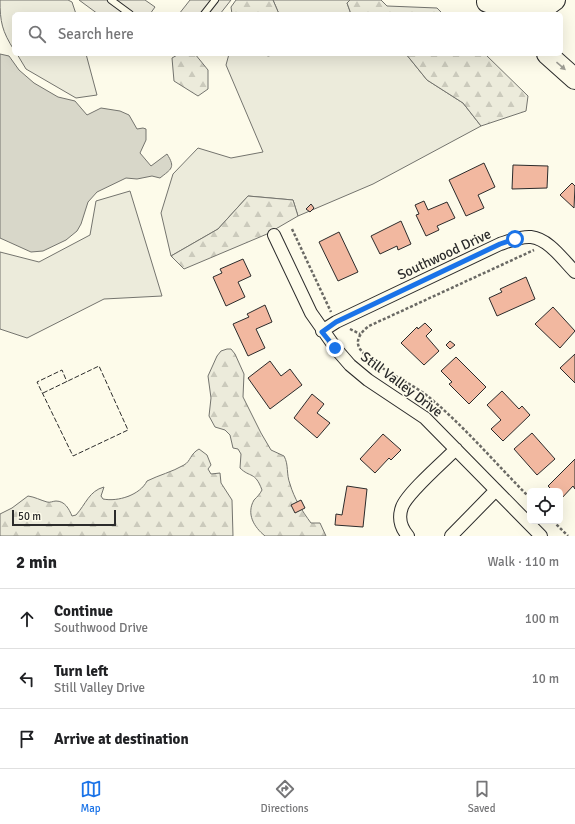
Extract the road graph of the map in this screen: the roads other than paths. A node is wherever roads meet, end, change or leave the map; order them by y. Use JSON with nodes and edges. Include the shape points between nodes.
{"nodes":[{"id":1,"x":111,"y":0,"type":"edge"},
{"id":2,"x":215,"y":0,"type":"edge"},
{"id":3,"x":555,"y":0,"type":"edge"},
{"id":4,"x":491,"y":6,"type":"edge"},
{"id":5,"x":127,"y":12,"type":"edge"},
{"id":6,"x":206,"y":12,"type":"edge"},
{"id":7,"x":549,"y":56,"type":"edge"},
{"id":8,"x":575,"y":78,"type":"edge"},
{"id":9,"x":274,"y":236,"type":"dead end"},
{"id":10,"x":575,"y":272,"type":"edge"},
{"id":11,"x":322,"y":332,"type":"junction"},
{"id":12,"x":456,"y":449,"type":"junction"},
{"id":13,"x":496,"y":490,"type":"junction"},
{"id":14,"x":408,"y":536,"type":"edge"},
{"id":15,"x":451,"y":536,"type":"edge"},
{"id":16,"x":540,"y":536,"type":"edge"}],
"edges":[{"from":1,"to":5,"type":"lane"},
{"from":2,"to":6,"type":"lane"},
{"from":3,"to":4,"type":"main road","via":[[544,7],[530,10]]},
{"from":7,"to":8,"type":"main road","one_way":true},
{"from":9,"to":11,"type":"street","name":"Still Valley Drive","via":[[310,313]]},
{"from":10,"to":11,"type":"street","name":"Southwood Drive","via":[[546,243],[531,237],[515,239],[336,322]]},
{"from":11,"to":12,"type":"street","name":"Still Valley Drive","via":[[350,365],[425,418]]},
{"from":12,"to":13,"type":"street","name":"Still Valley Drive"},
{"from":12,"to":14,"type":"street","via":[[404,503],[400,519]]},
{"from":13,"to":15,"type":"street"},
{"from":13,"to":16,"type":"street","name":"Still Valley Drive"}]}
